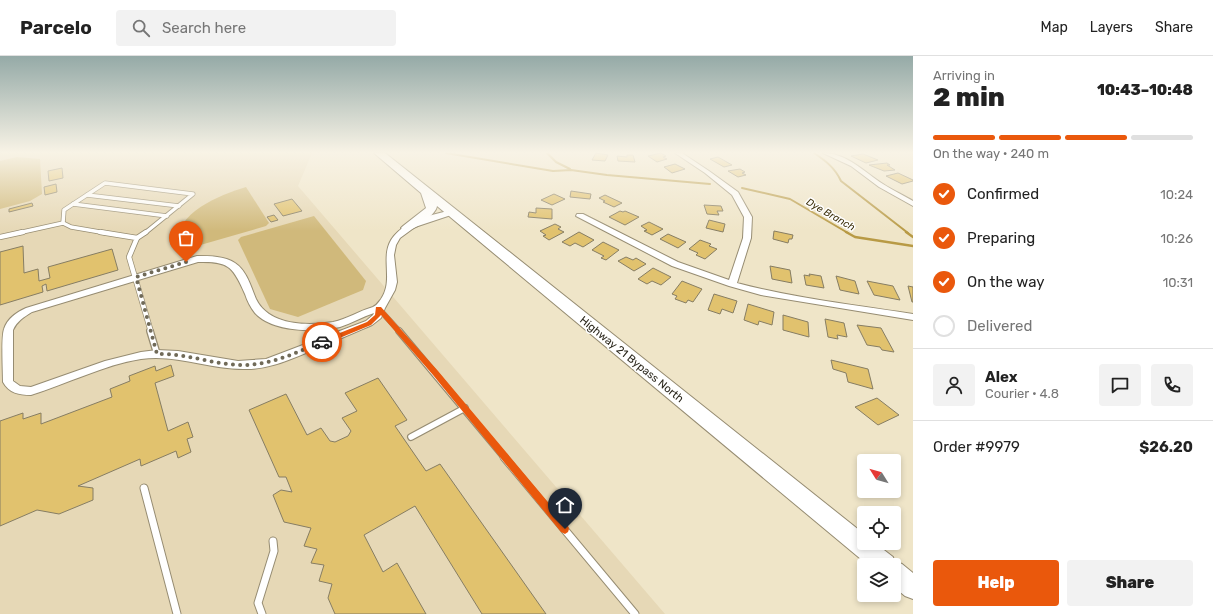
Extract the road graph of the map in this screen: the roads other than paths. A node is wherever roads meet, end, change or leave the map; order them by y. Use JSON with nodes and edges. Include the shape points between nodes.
{"nodes":[{"id":1,"x":411,"y":179,"type":"edge"},
{"id":2,"x":717,"y":179,"type":"edge"},
{"id":3,"x":872,"y":179,"type":"edge"},
{"id":4,"x":426,"y":191,"type":"junction"},
{"id":5,"x":87,"y":195,"type":"junction"},
{"id":6,"x":73,"y":204,"type":"junction"},
{"id":7,"x":913,"y":204,"type":"edge"},
{"id":8,"x":179,"y":206,"type":"junction"},
{"id":9,"x":452,"y":212,"type":"junction"},
{"id":10,"x":167,"y":216,"type":"junction"},
{"id":11,"x":580,"y":216,"type":"dead end"},
{"id":12,"x":63,"y":223,"type":"junction"},
{"id":13,"x":407,"y":228,"type":"junction"},
{"id":14,"x":0,"y":237,"type":"edge"},
{"id":15,"x":137,"y":238,"type":"junction"},
{"id":16,"x":136,"y":277,"type":"junction"},
{"id":17,"x":732,"y":284,"type":"junction"},
{"id":18,"x":379,"y":308,"type":"junction"},
{"id":19,"x":912,"y":318,"type":"edge"},
{"id":20,"x":157,"y":354,"type":"junction"},
{"id":21,"x":465,"y":408,"type":"junction"},
{"id":22,"x":411,"y":437,"type":"dead end"},
{"id":23,"x":144,"y":488,"type":"dead end"},
{"id":24,"x":273,"y":541,"type":"dead end"},
{"id":25,"x":876,"y":558,"type":"edge"},
{"id":26,"x":901,"y":578,"type":"edge"},
{"id":27,"x":913,"y":588,"type":"edge"},
{"id":28,"x":177,"y":614,"type":"edge"},
{"id":29,"x":262,"y":614,"type":"edge"},
{"id":30,"x":635,"y":614,"type":"edge"}],
"edges":[{"from":1,"to":4,"type":"main road","name":"Highway 21 Bypass North"},
{"from":2,"to":17,"type":"street","via":[[735,194],[748,217],[747,238]]},
{"from":3,"to":7,"type":"street"},
{"from":4,"to":9,"type":"main road","name":"Highway 21 Bypass North"},
{"from":4,"to":13,"type":"main road","via":[[431,210]]},
{"from":5,"to":6,"type":"lane"},
{"from":5,"to":8,"type":"lane"},
{"from":5,"to":8,"type":"lane","via":[[106,183],[193,194]]},
{"from":6,"to":10,"type":"lane"},
{"from":6,"to":12,"type":"lane","via":[[64,210]]},
{"from":8,"to":10,"type":"lane"},
{"from":9,"to":13,"type":"street"},
{"from":9,"to":25,"type":"main road","name":"Highway 21 Bypass North"},
{"from":10,"to":15,"type":"lane"},
{"from":11,"to":17,"type":"street","via":[[675,264]]},
{"from":12,"to":14,"type":"lane"},
{"from":12,"to":15,"type":"lane","via":[[71,227]]},
{"from":13,"to":18,"type":"street","via":[[391,246],[391,288]]},
{"from":15,"to":16,"type":"lane","via":[[129,257]]},
{"from":16,"to":18,"type":"street","via":[[186,262],[210,258],[236,267],[258,310],[282,324],[333,325]]},
{"from":16,"to":20,"type":"lane"},
{"from":16,"to":20,"type":"street","via":[[20,315],[11,323],[8,330],[8,382],[18,391],[31,391],[128,358]]},
{"from":17,"to":19,"type":"street","via":[[762,292]]},
{"from":18,"to":20,"type":"street","via":[[378,316],[369,323],[262,364],[238,365],[182,355]]},
{"from":18,"to":21,"type":"lane"},
{"from":21,"to":22,"type":"lane"},
{"from":21,"to":30,"type":"lane"},
{"from":23,"to":28,"type":"lane"},
{"from":24,"to":29,"type":"lane","via":[[274,551],[258,603]]},
{"from":26,"to":27,"type":"main road"}]}
